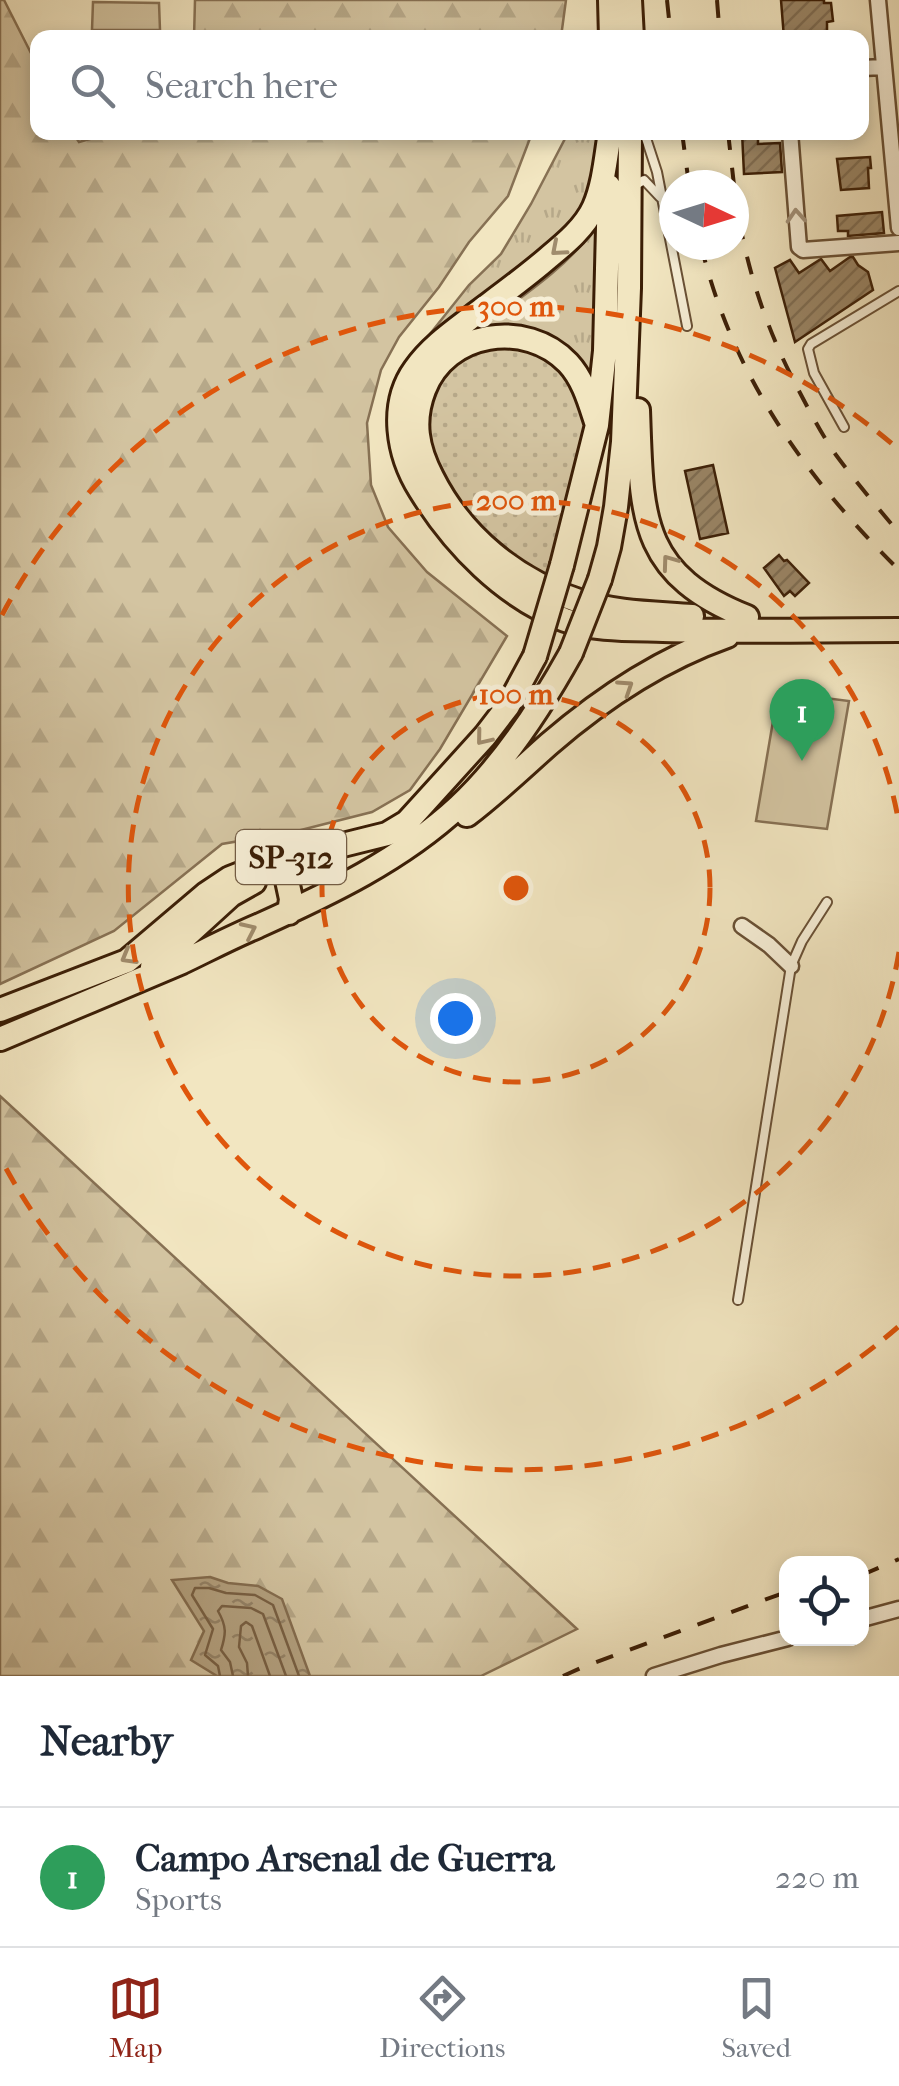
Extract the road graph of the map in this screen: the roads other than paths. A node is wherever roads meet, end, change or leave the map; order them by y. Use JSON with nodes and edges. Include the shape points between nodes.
{"nodes":[{"id":1,"x":610,"y":0,"type":"edge"},
{"id":2,"x":632,"y":0,"type":"edge"},
{"id":3,"x":878,"y":0,"type":"edge"},
{"id":4,"x":611,"y":30,"type":"edge"},
{"id":5,"x":634,"y":30,"type":"edge"},
{"id":6,"x":884,"y":67,"type":"junction"},
{"id":7,"x":869,"y":68,"type":"edge"},
{"id":8,"x":608,"y":140,"type":"edge"},
{"id":9,"x":610,"y":140,"type":"edge"},
{"id":10,"x":630,"y":140,"type":"edge"},
{"id":11,"x":646,"y":140,"type":"edge"},
{"id":12,"x":791,"y":140,"type":"edge"},
{"id":13,"x":659,"y":187,"type":"edge"},
{"id":14,"x":628,"y":194,"type":"junction"},
{"id":15,"x":659,"y":196,"type":"edge"},
{"id":16,"x":630,"y":228,"type":"junction"},
{"id":17,"x":899,"y":228,"type":"edge"},
{"id":18,"x":899,"y":244,"type":"edge"},
{"id":19,"x":674,"y":260,"type":"edge"},
{"id":20,"x":899,"y":291,"type":"edge"},
{"id":21,"x":687,"y":326,"type":"dead end"},
{"id":22,"x":597,"y":425,"type":"junction"},
{"id":23,"x":844,"y":427,"type":"dead end"},
{"id":24,"x":899,"y":617,"type":"edge"},
{"id":25,"x":756,"y":624,"type":"junction"},
{"id":26,"x":899,"y":630,"type":"edge"},
{"id":27,"x":405,"y":848,"type":"junction"},
{"id":28,"x":275,"y":867,"type":"junction"},
{"id":29,"x":378,"y":868,"type":"junction"},
{"id":30,"x":827,"y":902,"type":"dead end"},
{"id":31,"x":289,"y":913,"type":"junction"},
{"id":32,"x":742,"y":926,"type":"dead end"},
{"id":33,"x":791,"y":966,"type":"junction"},
{"id":34,"x":106,"y":994,"type":"junction"},
{"id":35,"x":0,"y":1010,"type":"edge"},
{"id":36,"x":0,"y":1040,"type":"edge"},
{"id":37,"x":738,"y":1300,"type":"dead end"},
{"id":38,"x":899,"y":1609,"type":"edge"},
{"id":39,"x":869,"y":1617,"type":"edge"},
{"id":40,"x":779,"y":1640,"type":"edge"},
{"id":41,"x":654,"y":1676,"type":"edge"}],
"edges":[{"from":1,"to":4,"type":"main road"},
{"from":2,"to":5,"type":"main road"},
{"from":3,"to":6,"type":"street"},
{"from":6,"to":7,"type":"street"},
{"from":6,"to":17,"type":"street"},
{"from":8,"to":25,"type":"main road","one_way":true,"via":[[596,202],[582,225],[447,335],[413,372],[402,399],[402,450],[444,528],[539,608],[604,626]]},
{"from":9,"to":22,"type":"main road"},
{"from":10,"to":14,"type":"main road"},
{"from":11,"to":13,"type":"lane"},
{"from":18,"to":12,"type":"street","one_way":true,"via":[[803,250]]},
{"from":14,"to":15,"type":"lane","via":[[644,180]]},
{"from":14,"to":16,"type":"main road"},
{"from":25,"to":16,"type":"main road","one_way":true,"via":[[695,590],[650,532],[639,455]]},
{"from":16,"to":27,"type":"main road","bridge":true,"via":[[622,442],[600,579],[571,653],[502,758],[462,804]]},
{"from":19,"to":21,"type":"lane"},
{"from":20,"to":23,"type":"lane","via":[[808,350]]},
{"from":22,"to":25,"type":"main road","number":"SP-312","via":[[564,359],[527,338],[500,336],[463,346],[440,363],[416,419],[421,455],[447,503],[476,540],[530,580],[608,609]]},
{"from":22,"to":28,"type":"main road","number":"SP-312","one_way":true,"bridge":true,"via":[[535,656],[508,706],[407,822]]},
{"from":24,"to":25,"type":"main road","number":"SP-312"},
{"from":25,"to":26,"type":"main road","number":"SP-312"},
{"from":29,"to":25,"type":"main road","number":"SP-312","one_way":true,"via":[[462,819],[628,684]]},
{"from":27,"to":28,"type":"main road"},
{"from":27,"to":29,"type":"main road"},
{"from":28,"to":31,"type":"main road","via":[[291,899]]},
{"from":28,"to":34,"type":"main road","via":[[231,895],[158,963]]},
{"from":28,"to":35,"type":"main road","number":"SP-312","one_way":true,"via":[[248,870],[218,885],[126,961]]},
{"from":29,"to":31,"type":"main road","number":"SP-312"},
{"from":30,"to":33,"type":"lane"},
{"from":34,"to":31,"type":"main road","number":"SP-312","one_way":true},
{"from":32,"to":33,"type":"street"},
{"from":33,"to":37,"type":"lane"},
{"from":34,"to":36,"type":"main road","number":"SP-312"},
{"from":38,"to":39,"type":"street"},
{"from":40,"to":41,"type":"street"}]}
